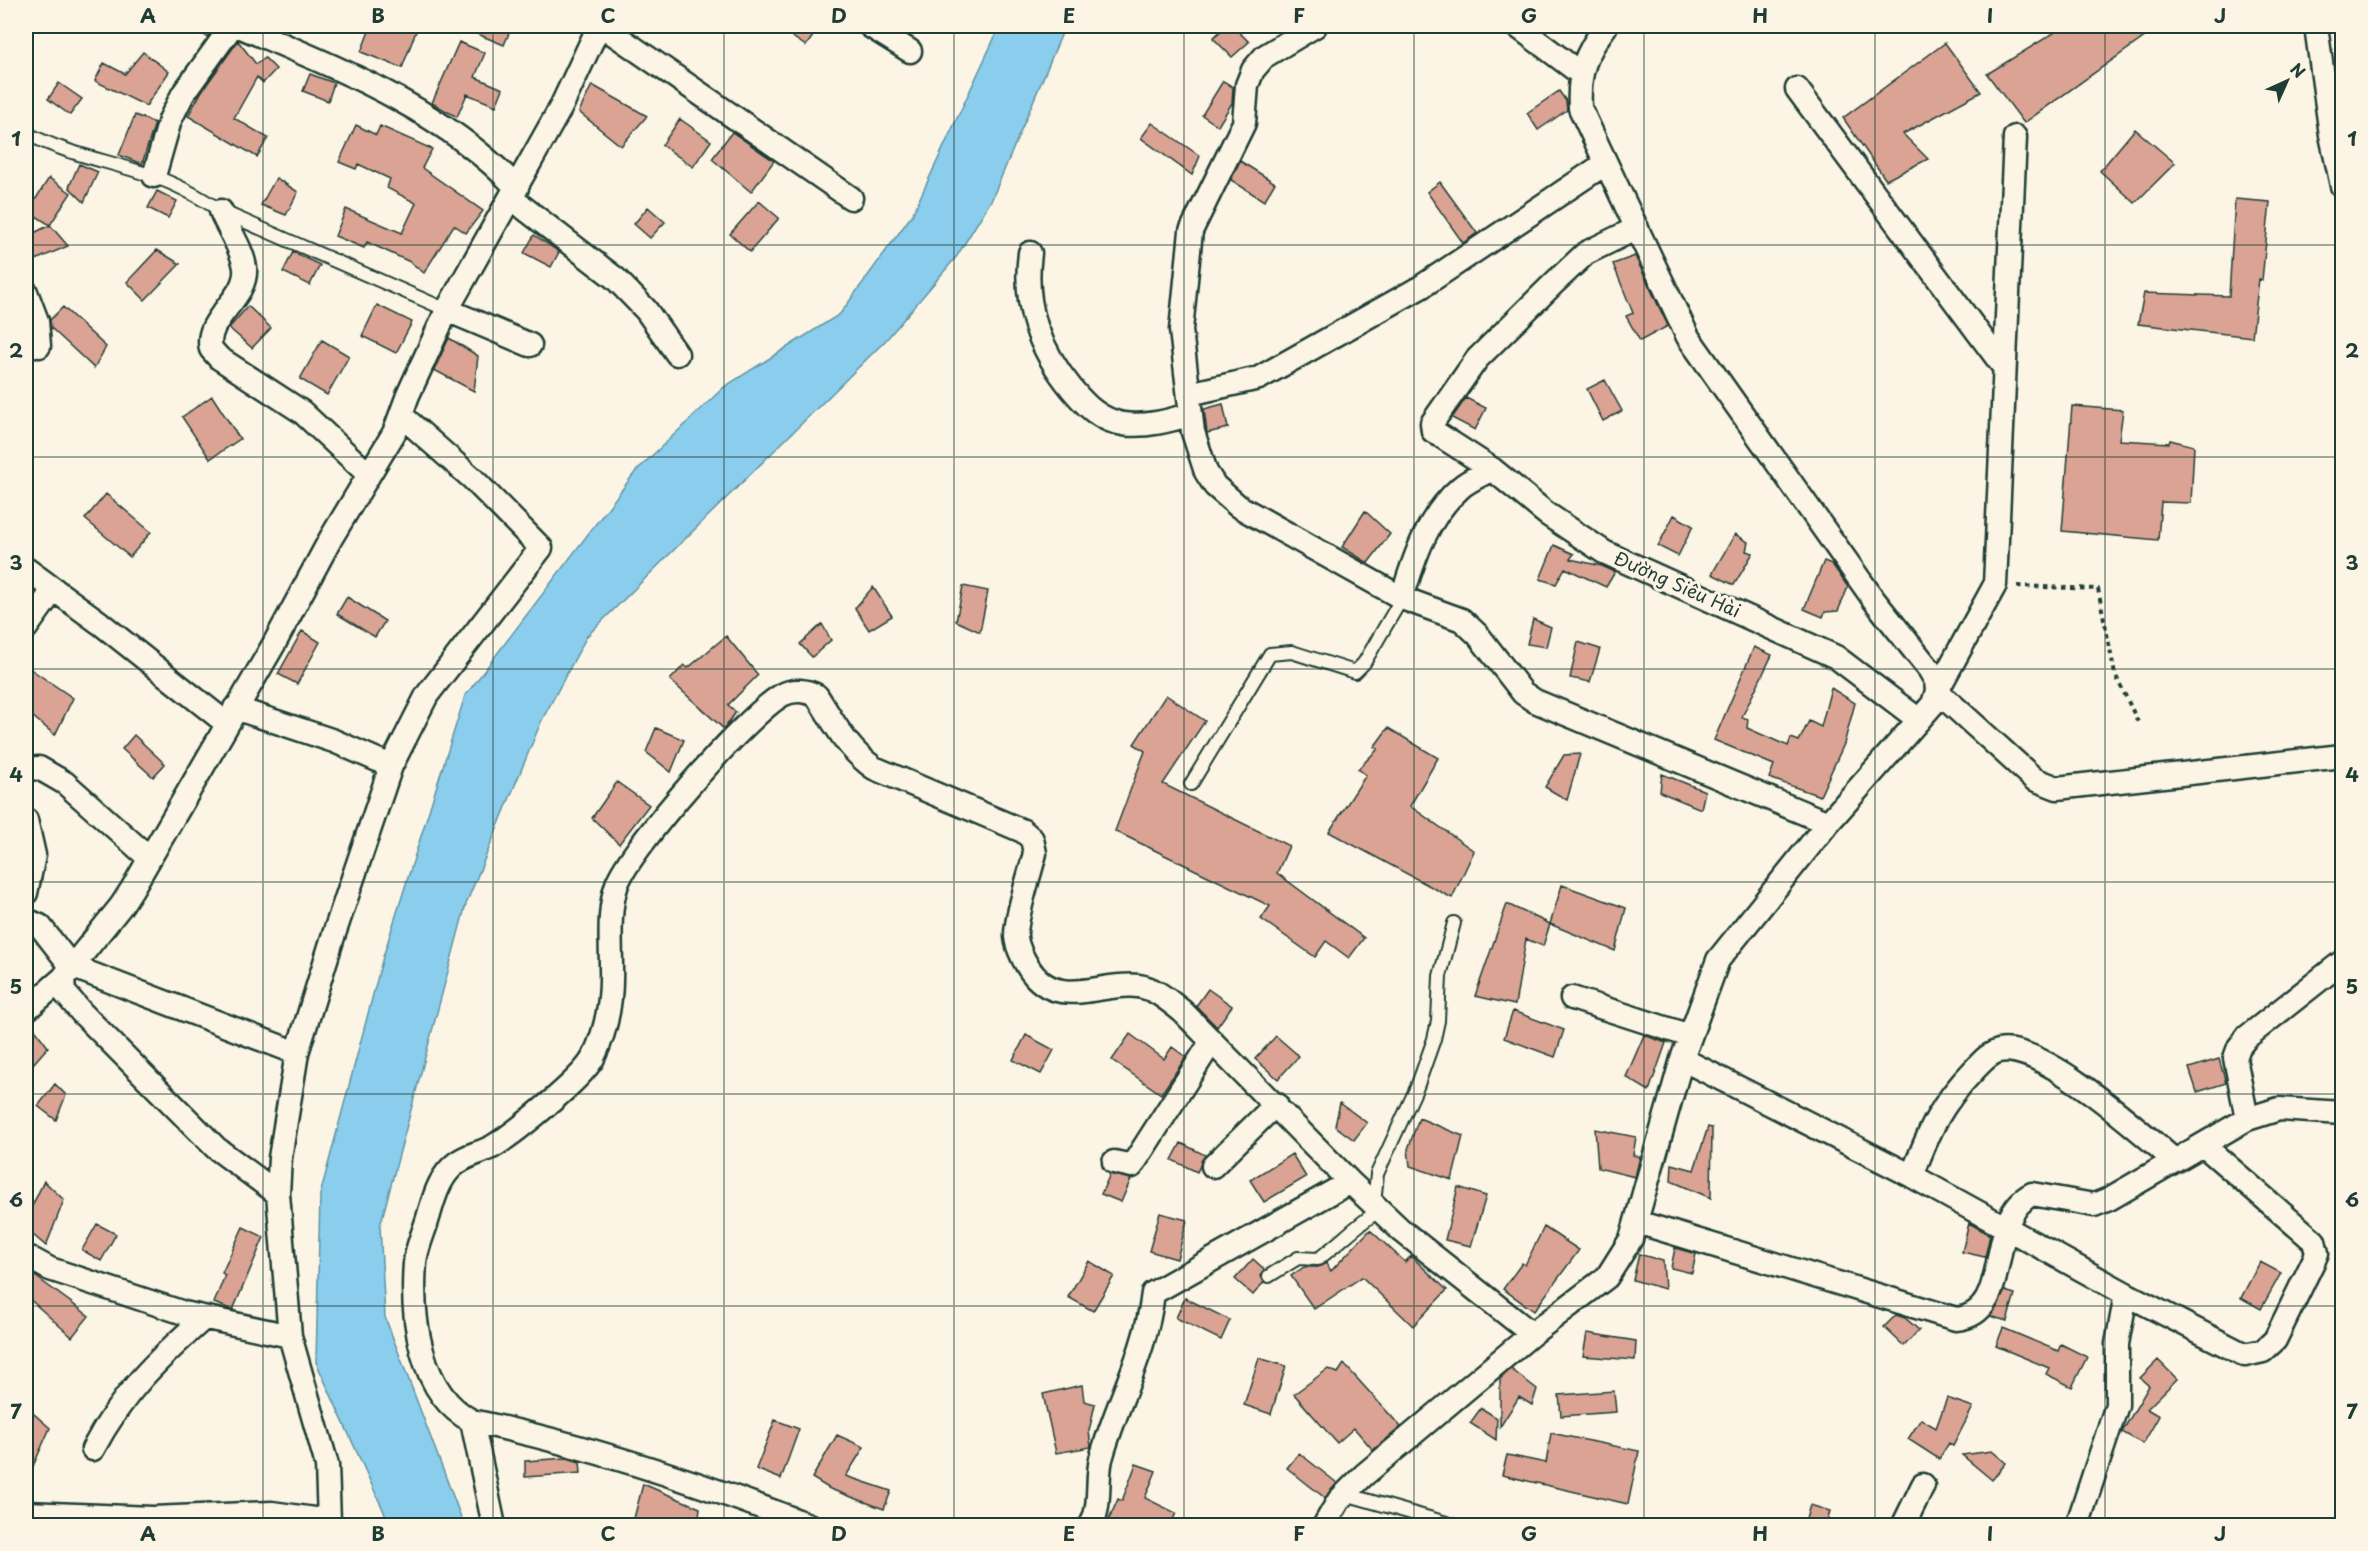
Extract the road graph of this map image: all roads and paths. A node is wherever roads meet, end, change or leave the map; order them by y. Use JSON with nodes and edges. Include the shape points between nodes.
{"nodes":[{"id":1,"x":232,"y":26,"type":"edge"},
{"id":2,"x":239,"y":26,"type":"edge"},
{"id":3,"x":600,"y":26,"type":"edge"},
{"id":4,"x":870,"y":26,"type":"edge"},
{"id":5,"x":1315,"y":26,"type":"edge"},
{"id":6,"x":1517,"y":26,"type":"edge"},
{"id":7,"x":1606,"y":26,"type":"edge"},
{"id":8,"x":2316,"y":26,"type":"edge"},
{"id":9,"x":910,"y":51,"type":"dead end"},
{"id":10,"x":1581,"y":74,"type":"junction"},
{"id":11,"x":1797,"y":89,"type":"dead end"},
{"id":12,"x":26,"y":133,"type":"edge"},
{"id":13,"x":2015,"y":137,"type":"dead end"},
{"id":14,"x":1606,"y":163,"type":"junction"},
{"id":15,"x":154,"y":176,"type":"junction"},
{"id":16,"x":2343,"y":186,"type":"edge"},
{"id":17,"x":514,"y":193,"type":"junction"},
{"id":18,"x":851,"y":198,"type":"dead end"},
{"id":19,"x":221,"y":212,"type":"junction"},
{"id":20,"x":1636,"y":228,"type":"junction"},
{"id":21,"x":1030,"y":253,"type":"dead end"},
{"id":22,"x":26,"y":292,"type":"edge"},
{"id":23,"x":447,"y":310,"type":"junction"},
{"id":24,"x":530,"y":345,"type":"dead end"},
{"id":25,"x":39,"y":346,"type":"dead end"},
{"id":26,"x":677,"y":354,"type":"dead end"},
{"id":27,"x":2003,"y":366,"type":"junction"},
{"id":28,"x":1190,"y":404,"type":"junction"},
{"id":29,"x":402,"y":416,"type":"junction"},
{"id":30,"x":1492,"y":469,"type":"junction"},
{"id":31,"x":369,"y":474,"type":"junction"},
{"id":32,"x":26,"y":569,"type":"edge"},
{"id":33,"x":1995,"y":585,"type":"junction"},
{"id":34,"x":54,"y":588,"type":"junction"},
{"id":35,"x":1402,"y":598,"type":"junction"},
{"id":36,"x":26,"y":628,"type":"edge"},
{"id":37,"x":1937,"y":691,"type":"junction"},
{"id":38,"x":231,"y":716,"type":"junction"},
{"id":39,"x":1919,"y":720,"type":"junction"},
{"id":40,"x":2138,"y":722,"type":"dead end"},
{"id":41,"x":2343,"y":756,"type":"edge"},
{"id":42,"x":391,"y":766,"type":"junction"},
{"id":43,"x":26,"y":769,"type":"edge"},
{"id":44,"x":1191,"y":784,"type":"dead end"},
{"id":45,"x":26,"y":820,"type":"edge"},
{"id":46,"x":1828,"y":824,"type":"junction"},
{"id":47,"x":149,"y":858,"type":"junction"},
{"id":48,"x":26,"y":893,"type":"edge"},
{"id":49,"x":26,"y":920,"type":"edge"},
{"id":50,"x":1454,"y":923,"type":"dead end"},
{"id":51,"x":2343,"y":963,"type":"edge"},
{"id":52,"x":67,"y":972,"type":"junction"},
{"id":53,"x":1572,"y":998,"type":"dead end"},
{"id":54,"x":26,"y":1010,"type":"edge"},
{"id":55,"x":1690,"y":1036,"type":"junction"},
{"id":56,"x":1212,"y":1041,"type":"junction"},
{"id":57,"x":297,"y":1053,"type":"junction"},
{"id":58,"x":1682,"y":1059,"type":"junction"},
{"id":59,"x":1276,"y":1104,"type":"junction"},
{"id":60,"x":2343,"y":1113,"type":"edge"},
{"id":61,"x":2247,"y":1119,"type":"junction"},
{"id":62,"x":2203,"y":1145,"type":"junction"},
{"id":63,"x":2175,"y":1161,"type":"junction"},
{"id":64,"x":1114,"y":1162,"type":"dead end"},
{"id":65,"x":1213,"y":1166,"type":"dead end"},
{"id":66,"x":1912,"y":1176,"type":"junction"},
{"id":67,"x":1350,"y":1182,"type":"junction"},
{"id":68,"x":278,"y":1194,"type":"junction"},
{"id":69,"x":1377,"y":1207,"type":"junction"},
{"id":70,"x":1637,"y":1222,"type":"junction"},
{"id":71,"x":2006,"y":1228,"type":"junction"},
{"id":72,"x":26,"y":1256,"type":"edge"},
{"id":73,"x":1269,"y":1276,"type":"dead end"},
{"id":74,"x":2126,"y":1294,"type":"junction"},
{"id":75,"x":204,"y":1318,"type":"junction"},
{"id":76,"x":1532,"y":1334,"type":"junction"},
{"id":77,"x":290,"y":1336,"type":"junction"},
{"id":78,"x":472,"y":1421,"type":"junction"},
{"id":79,"x":93,"y":1449,"type":"dead end"},
{"id":80,"x":1923,"y":1485,"type":"dead end"},
{"id":81,"x":1345,"y":1494,"type":"junction"},
{"id":82,"x":26,"y":1513,"type":"edge"},
{"id":83,"x":153,"y":1522,"type":"edge"},
{"id":84,"x":328,"y":1523,"type":"edge"},
{"id":85,"x":494,"y":1526,"type":"edge"},
{"id":86,"x":810,"y":1526,"type":"edge"},
{"id":87,"x":1090,"y":1526,"type":"edge"},
{"id":88,"x":1324,"y":1526,"type":"edge"},
{"id":89,"x":1457,"y":1526,"type":"edge"},
{"id":90,"x":1903,"y":1526,"type":"edge"},
{"id":91,"x":2077,"y":1526,"type":"edge"}],
"edges":[{"from":1,"to":15,"type":"street","via":[[183,94],[170,120]]},
{"from":2,"to":17,"type":"street","via":[[377,85],[480,152]]},
{"from":3,"to":17,"type":"street"},
{"from":3,"to":18,"type":"street"},
{"from":4,"to":9,"type":"street"},
{"from":5,"to":28,"type":"street","via":[[1265,56],[1253,70],[1247,85],[1244,123],[1191,231],[1181,330]]},
{"from":6,"to":10,"type":"street"},
{"from":7,"to":10,"type":"street","via":[[1584,59]]},
{"from":8,"to":16,"type":"street","via":[[2331,135]]},
{"from":10,"to":14,"type":"street","via":[[1580,108]]},
{"from":11,"to":27,"type":"street"},
{"from":12,"to":15,"type":"lane","via":[[79,154]]},
{"from":13,"to":27,"type":"street"},
{"from":14,"to":20,"type":"street"},
{"from":14,"to":28,"type":"street","via":[[1421,287],[1259,378]]},
{"from":15,"to":19,"type":"lane"},
{"from":17,"to":23,"type":"street"},
{"from":17,"to":26,"type":"street","via":[[616,279],[646,310]]},
{"from":19,"to":23,"type":"lane"},
{"from":19,"to":31,"type":"street","via":[[243,259],[245,274],[213,330],[211,349],[302,412]]},
{"from":20,"to":30,"type":"street","name":"Đường Siêu Hài","via":[[1586,253],[1477,359],[1432,423],[1433,431]]},
{"from":20,"to":37,"type":"street","via":[[1688,337],[1874,600],[1929,669]]},
{"from":21,"to":28,"type":"street","via":[[1027,275],[1036,331],[1054,368],[1085,404],[1122,424],[1164,422]]},
{"from":22,"to":25,"type":"street","via":[[37,321]]},
{"from":23,"to":24,"type":"street"},
{"from":23,"to":29,"type":"street"},
{"from":27,"to":33,"type":"street"},
{"from":28,"to":35,"type":"street","via":[[1193,432],[1206,472],[1228,499]]},
{"from":29,"to":31,"type":"street"},
{"from":29,"to":42,"type":"street","via":[[473,479],[541,548],[427,694]]},
{"from":30,"to":35,"type":"street","via":[[1461,486],[1431,524],[1415,553]]},
{"from":30,"to":39,"type":"street","name":"Đường Siêu Hài","via":[[1547,514],[1604,552],[1836,657]]},
{"from":31,"to":38,"type":"street"},
{"from":32,"to":34,"type":"street"},
{"from":33,"to":37,"type":"street"},
{"from":33,"to":40,"type":"path","via":[[2098,589],[2115,674]]},
{"from":34,"to":36,"type":"street"},
{"from":34,"to":38,"type":"street"},
{"from":35,"to":44,"type":"lane","via":[[1355,672],[1292,652],[1270,654]]},
{"from":35,"to":46,"type":"street","via":[[1462,620],[1523,693],[1535,701]]},
{"from":37,"to":39,"type":"street","via":[[1933,704]]},
{"from":37,"to":41,"type":"street","via":[[2034,779],[2057,788]]},
{"from":38,"to":42,"type":"street","via":[[334,741]]},
{"from":38,"to":47,"type":"street"},
{"from":39,"to":46,"type":"street"},
{"from":42,"to":57,"type":"street"},
{"from":43,"to":47,"type":"street","via":[[39,768],[65,783]]},
{"from":45,"to":48,"type":"street","via":[[34,855]]},
{"from":46,"to":55,"type":"street","via":[[1718,960]]},
{"from":47,"to":52,"type":"street","via":[[121,906]]},
{"from":49,"to":52,"type":"street","via":[[40,926]]},
{"from":50,"to":69,"type":"lane","via":[[1440,976],[1434,1039],[1377,1174]]},
{"from":51,"to":61,"type":"street","via":[[2238,1047],[2235,1058]]},
{"from":52,"to":54,"type":"street"},
{"from":52,"to":57,"type":"street"},
{"from":52,"to":68,"type":"street","via":[[64,992],[82,1012],[200,1133]]},
{"from":53,"to":55,"type":"street"},
{"from":55,"to":58,"type":"street"},
{"from":56,"to":59,"type":"street"},
{"from":56,"to":64,"type":"street","via":[[1132,1166]]},
{"from":56,"to":78,"type":"street","via":[[1161,995],[1138,986],[1076,993],[1060,991],[1042,982],[1024,960],[1016,935],[1035,853],[1028,835],[874,768],[844,740],[817,696],[801,691],[781,695],[735,736],[654,830],[618,882],[612,916],[607,1020],[582,1075],[493,1146],[449,1169],[434,1197],[415,1261],[421,1350],[446,1400]]},
{"from":57,"to":68,"type":"street"},
{"from":58,"to":66,"type":"street"},
{"from":58,"to":70,"type":"street"},
{"from":59,"to":65,"type":"street"},
{"from":59,"to":67,"type":"street"},
{"from":60,"to":61,"type":"street","via":[[2279,1109]]},
{"from":61,"to":62,"type":"street"},
{"from":62,"to":63,"type":"street"},
{"from":62,"to":74,"type":"street","via":[[2314,1241],[2314,1260],[2275,1340],[2263,1351],[2245,1355]]},
{"from":63,"to":66,"type":"street","via":[[2098,1095],[2013,1050],[1988,1056],[1960,1084],[1931,1126]]},
{"from":63,"to":71,"type":"street","via":[[2094,1205],[2032,1194],[2018,1205]]},
{"from":66,"to":71,"type":"street"},
{"from":67,"to":69,"type":"street"},
{"from":67,"to":87,"type":"street","via":[[1153,1293],[1143,1348],[1115,1414],[1101,1460],[1096,1483],[1097,1512]]},
{"from":68,"to":77,"type":"street"},
{"from":69,"to":73,"type":"lane","via":[[1342,1242],[1318,1259],[1298,1258]]},
{"from":69,"to":76,"type":"street","via":[[1436,1260]]},
{"from":70,"to":71,"type":"street","via":[[1956,1319],[1976,1315],[1989,1297]]},
{"from":70,"to":76,"type":"street","via":[[1622,1256],[1607,1277]]},
{"from":71,"to":74,"type":"street"},
{"from":72,"to":75,"type":"street","via":[[50,1269]]},
{"from":74,"to":91,"type":"street","via":[[2117,1344],[2117,1405]]},
{"from":75,"to":77,"type":"street"},
{"from":75,"to":79,"type":"street","via":[[126,1394]]},
{"from":76,"to":81,"type":"street"},
{"from":77,"to":84,"type":"street","via":[[327,1465]]},
{"from":78,"to":85,"type":"street"},
{"from":78,"to":86,"type":"street","via":[[532,1434],[651,1470]]},
{"from":80,"to":90,"type":"street"},
{"from":81,"to":88,"type":"street"},
{"from":81,"to":89,"type":"lane"},
{"from":82,"to":83,"type":"street"},
{"from":83,"to":84,"type":"street","via":[[272,1513]]}]}
